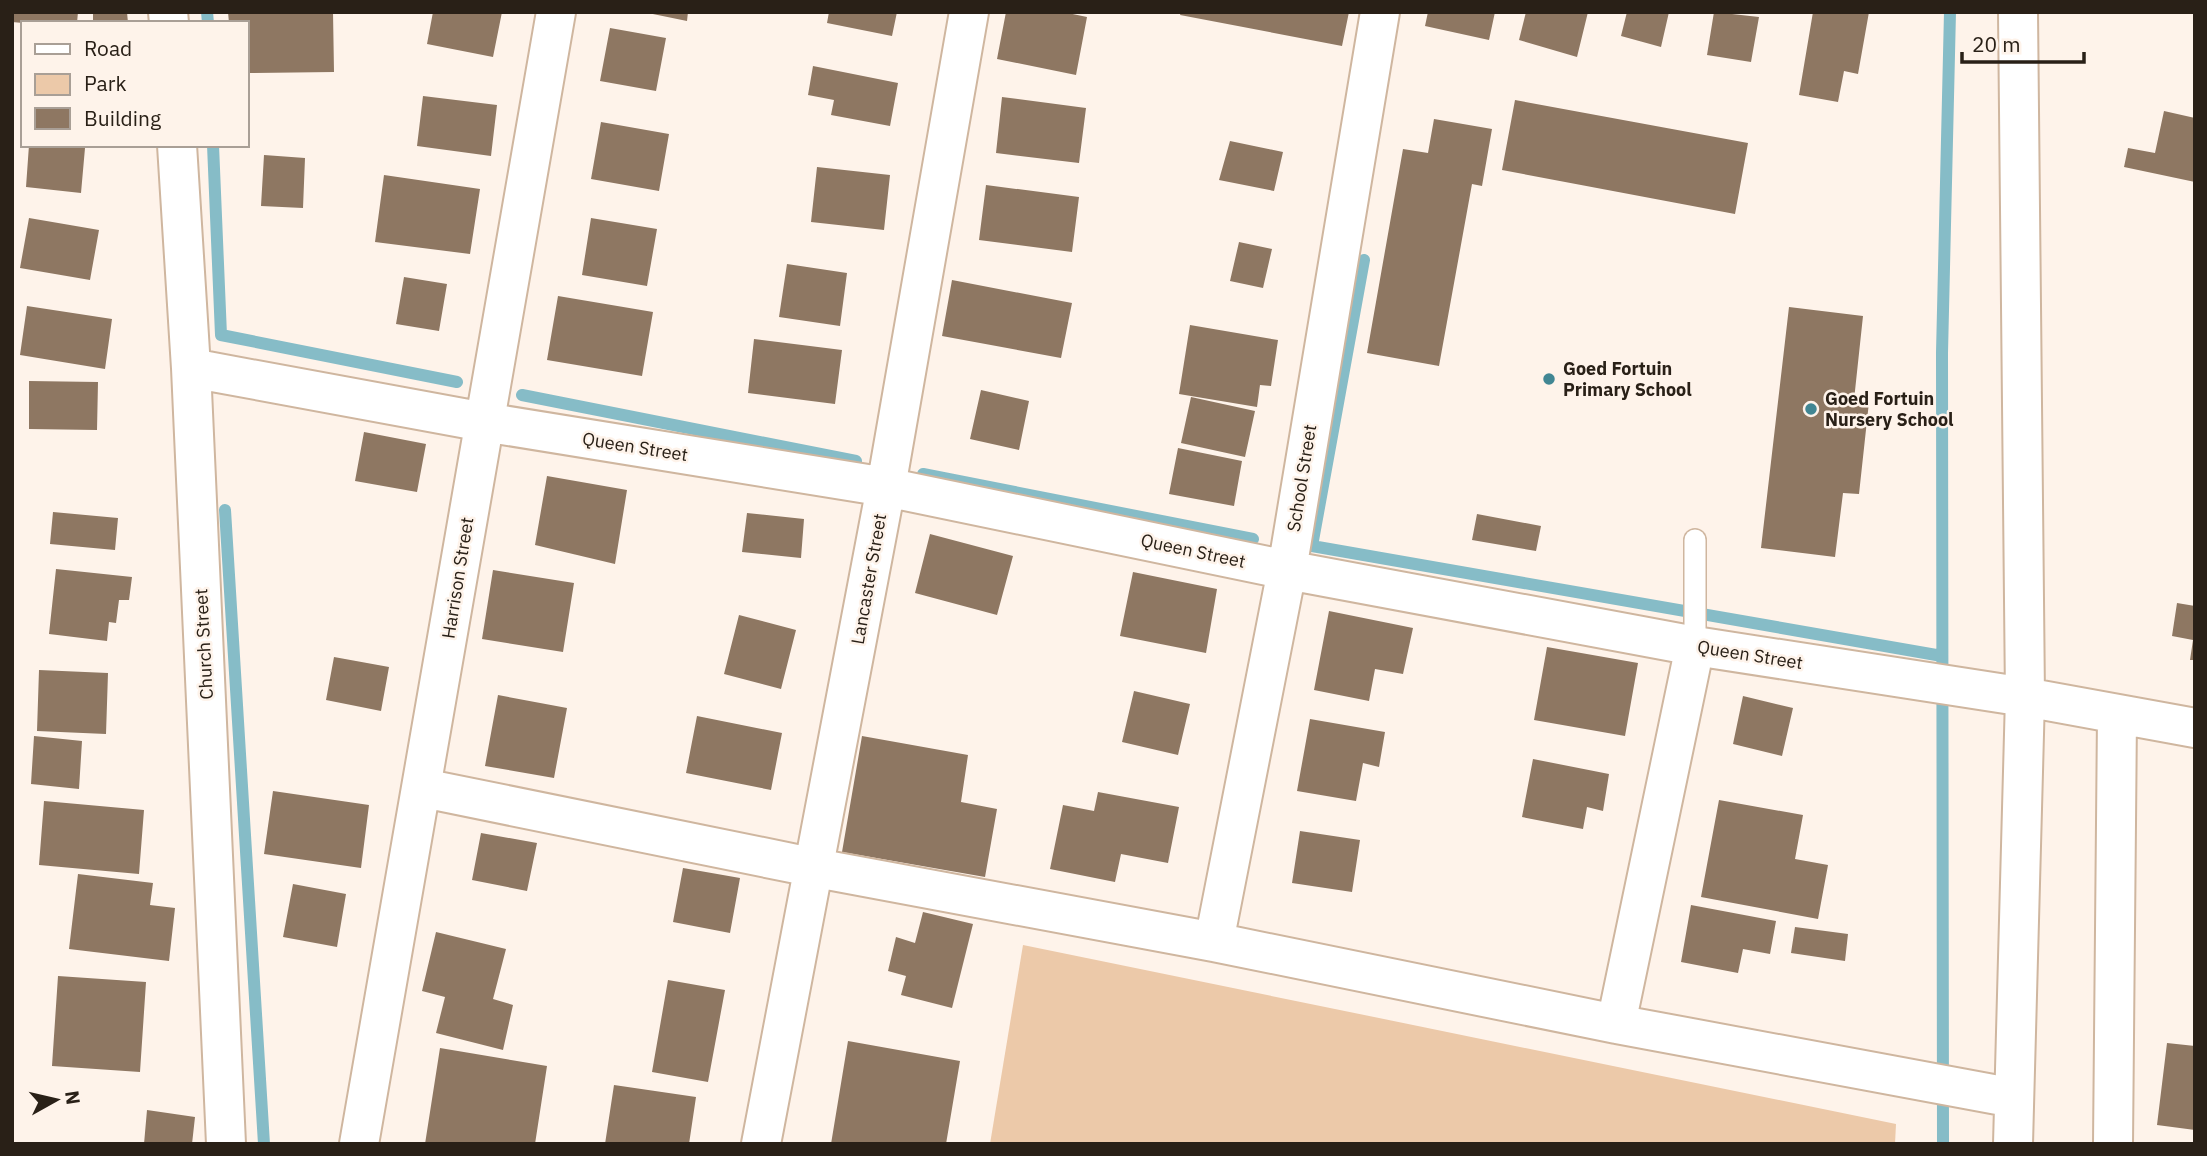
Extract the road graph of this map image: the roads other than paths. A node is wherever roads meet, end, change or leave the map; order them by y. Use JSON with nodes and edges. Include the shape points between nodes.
{"nodes":[{"id":1,"x":556,"y":12,"type":"edge"},
{"id":2,"x":969,"y":12,"type":"edge"},
{"id":3,"x":1380,"y":12,"type":"edge"},
{"id":4,"x":2018,"y":12,"type":"edge"},
{"id":5,"x":177,"y":147,"type":"edge"},
{"id":6,"x":191,"y":368,"type":"junction"},
{"id":7,"x":484,"y":422,"type":"junction"},
{"id":8,"x":886,"y":487,"type":"junction"},
{"id":9,"x":1695,"y":540,"type":"dead end"},
{"id":10,"x":1287,"y":570,"type":"junction"},
{"id":11,"x":1695,"y":637,"type":"junction"},
{"id":12,"x":2025,"y":697,"type":"junction"},
{"id":13,"x":2117,"y":716,"type":"junction"},
{"id":14,"x":2195,"y":728,"type":"edge"},
{"id":15,"x":423,"y":788,"type":"junction"},
{"id":16,"x":816,"y":869,"type":"junction"},
{"id":17,"x":1214,"y":942,"type":"junction"},
{"id":18,"x":1616,"y":1024,"type":"junction"},
{"id":19,"x":2014,"y":1098,"type":"junction"},
{"id":20,"x":226,"y":1144,"type":"edge"},
{"id":21,"x":359,"y":1144,"type":"edge"},
{"id":22,"x":761,"y":1144,"type":"edge"},
{"id":23,"x":2013,"y":1144,"type":"edge"},
{"id":24,"x":2113,"y":1144,"type":"edge"}],
"edges":[{"from":1,"to":7,"type":"street","name":"Harrison Street"},
{"from":2,"to":8,"type":"street","name":"Lancaster Street"},
{"from":3,"to":10,"type":"street","name":"School Street"},
{"from":4,"to":12,"type":"street"},
{"from":5,"to":6,"type":"street","name":"Church Street"},
{"from":6,"to":7,"type":"street","name":"Queen Street"},
{"from":6,"to":20,"type":"street","name":"Church Street"},
{"from":7,"to":8,"type":"street","name":"Queen Street"},
{"from":7,"to":15,"type":"street","name":"Harrison Street"},
{"from":8,"to":10,"type":"street","name":"Queen Street"},
{"from":8,"to":16,"type":"street","name":"Lancaster Street"},
{"from":9,"to":11,"type":"lane"},
{"from":10,"to":11,"type":"street","name":"Queen Street"},
{"from":10,"to":17,"type":"street","name":"School Street"},
{"from":11,"to":12,"type":"street","name":"Queen Street"},
{"from":11,"to":18,"type":"street"},
{"from":12,"to":13,"type":"street","name":"Queen Street"},
{"from":12,"to":19,"type":"street"},
{"from":13,"to":14,"type":"street","name":"Queen Street"},
{"from":13,"to":24,"type":"street"},
{"from":15,"to":16,"type":"street"},
{"from":15,"to":21,"type":"street","name":"Harrison Street"},
{"from":16,"to":17,"type":"street"},
{"from":16,"to":22,"type":"street","name":"Lancaster Street"},
{"from":17,"to":18,"type":"street"},
{"from":18,"to":19,"type":"street"},
{"from":19,"to":23,"type":"street"}]}
